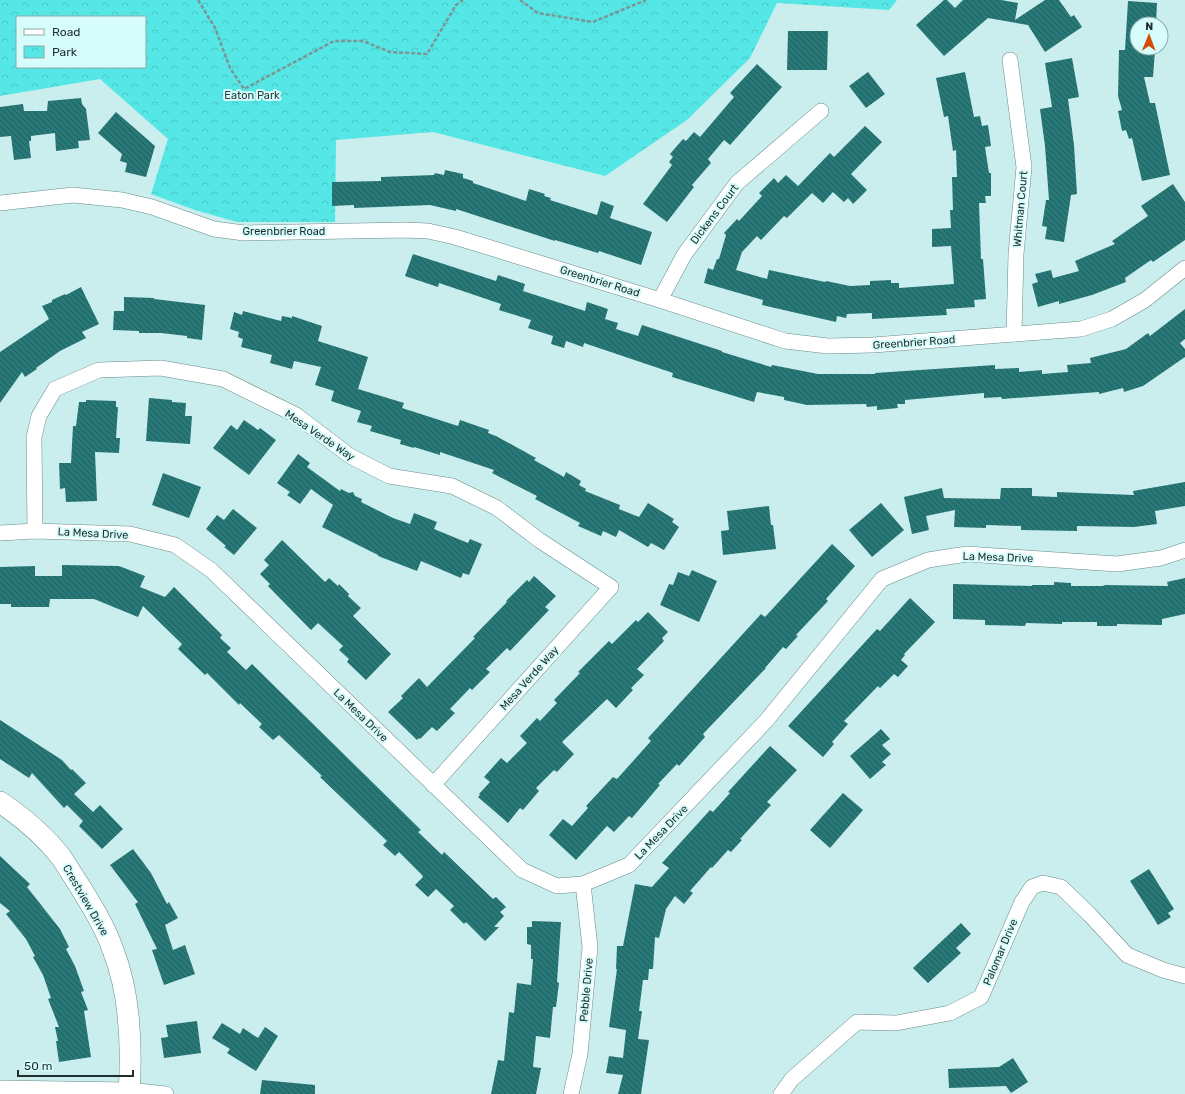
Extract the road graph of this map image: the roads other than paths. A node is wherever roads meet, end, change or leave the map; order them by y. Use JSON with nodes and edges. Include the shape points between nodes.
{"nodes":[{"id":1,"x":1010,"y":60,"type":"dead end"},
{"id":2,"x":821,"y":111,"type":"dead end"},
{"id":3,"x":0,"y":203,"type":"edge"},
{"id":4,"x":1185,"y":268,"type":"edge"},
{"id":5,"x":660,"y":300,"type":"junction"},
{"id":6,"x":1014,"y":334,"type":"junction"},
{"id":7,"x":35,"y":531,"type":"junction"},
{"id":8,"x":0,"y":533,"type":"edge"},
{"id":9,"x":1185,"y":550,"type":"edge"},
{"id":10,"x":433,"y":785,"type":"junction"},
{"id":11,"x":0,"y":802,"type":"edge"},
{"id":12,"x":583,"y":884,"type":"junction"},
{"id":13,"x":1185,"y":976,"type":"edge"},
{"id":14,"x":0,"y":1088,"type":"edge"},
{"id":15,"x":129,"y":1092,"type":"edge"},
{"id":16,"x":166,"y":1094,"type":"edge"},
{"id":17,"x":570,"y":1094,"type":"edge"},
{"id":18,"x":781,"y":1094,"type":"edge"}],
"edges":[{"from":1,"to":6,"type":"street","name":"Whitman Court","via":[[1024,167],[1016,254]]},
{"from":2,"to":5,"type":"street","name":"Dickens Court","via":[[737,183],[684,255]]},
{"from":3,"to":5,"type":"street","name":"Greenbrier Road","via":[[73,195],[122,200],[152,207],[214,229],[244,233],[428,231],[455,236]]},
{"from":4,"to":6,"type":"street","name":"Greenbrier Road","via":[[1145,300],[1112,319],[1081,329]]},
{"from":5,"to":6,"type":"street","name":"Greenbrier Road","via":[[785,341],[828,346]]},
{"from":7,"to":8,"type":"street","name":"La Mesa Drive"},
{"from":7,"to":10,"type":"street","name":"La Mesa Drive","via":[[130,534],[175,546],[211,570]]},
{"from":7,"to":10,"type":"street","name":"Mesa Verde Way","via":[[34,437],[39,416],[55,389],[99,370],[161,368],[223,379],[296,415],[350,456],[390,476],[452,486],[497,508],[545,544],[611,587]]},
{"from":9,"to":12,"type":"street","name":"La Mesa Drive","via":[[1161,558],[1117,564],[967,554],[928,560],[882,579],[766,721],[629,865]]},
{"from":10,"to":12,"type":"street","name":"La Mesa Drive","via":[[522,870],[557,886]]},
{"from":11,"to":15,"type":"main road","name":"Crestview Drive","via":[[40,834],[61,857],[98,917],[114,950],[124,985],[130,1038]]},
{"from":12,"to":17,"type":"street","name":"Pebble Drive","via":[[590,947],[580,1054]]},
{"from":13,"to":18,"type":"street","name":"Palomar Drive","via":[[1127,955],[1061,887],[1043,883],[1032,887],[1022,902],[981,997],[950,1013],[896,1023],[857,1022],[792,1079]]},
{"from":14,"to":15,"type":"street"},
{"from":15,"to":16,"type":"street"}]}
